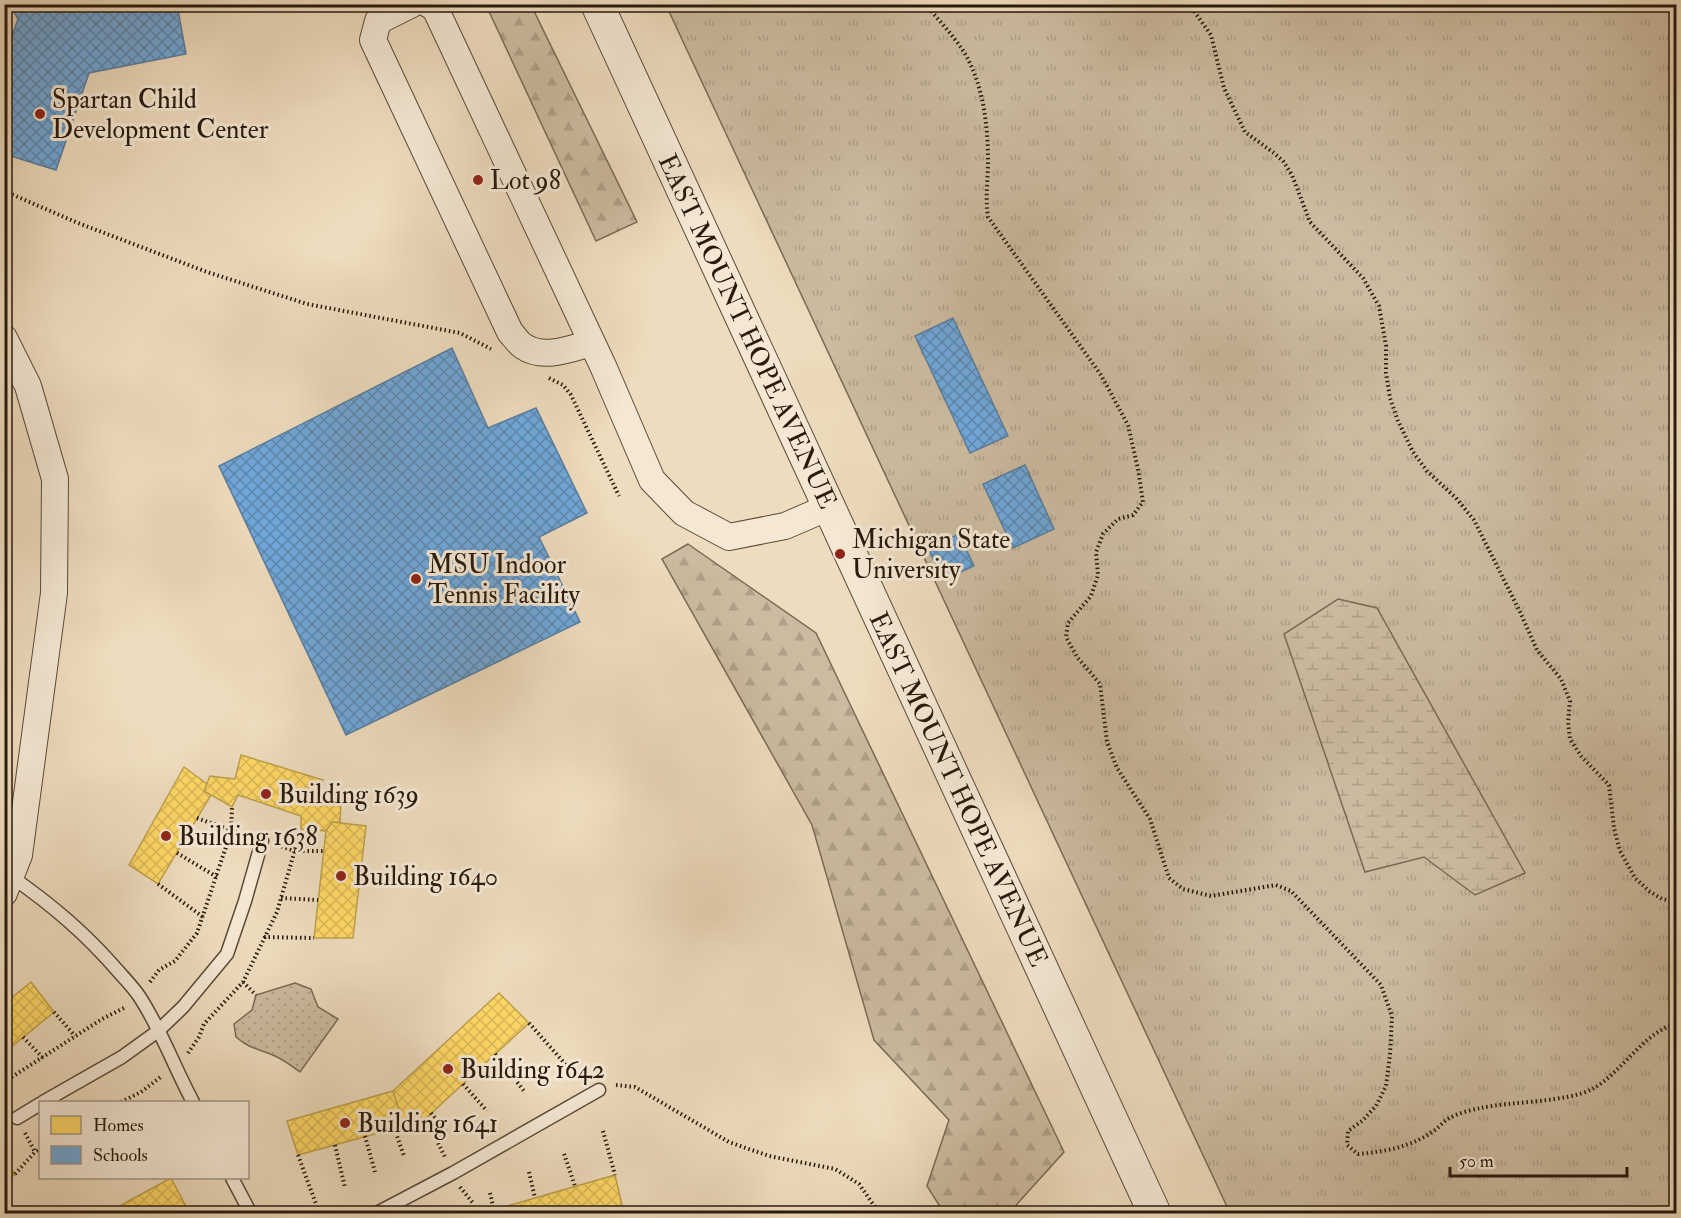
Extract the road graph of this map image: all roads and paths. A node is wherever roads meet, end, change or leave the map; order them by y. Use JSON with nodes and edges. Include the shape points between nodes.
{"nodes":[{"id":1,"x":412,"y":4,"type":"edge"},
{"id":2,"x":428,"y":4,"type":"edge"},
{"id":3,"x":597,"y":4,"type":"edge"},
{"id":4,"x":926,"y":4,"type":"edge"},
{"id":5,"x":1189,"y":4,"type":"edge"},
{"id":6,"x":8,"y":155,"type":"dead end"},
{"id":7,"x":4,"y":165,"type":"edge"},
{"id":8,"x":4,"y":191,"type":"edge"},
{"id":9,"x":4,"y":338,"type":"edge"},
{"id":10,"x":591,"y":343,"type":"junction"},
{"id":11,"x":501,"y":355,"type":"dead end"},
{"id":12,"x":542,"y":375,"type":"dead end"},
{"id":13,"x":619,"y":496,"type":"dead end"},
{"id":14,"x":829,"y":507,"type":"junction"},
{"id":15,"x":232,"y":807,"type":"dead end"},
{"id":16,"x":262,"y":841,"type":"dead end"},
{"id":17,"x":177,"y":853,"type":"dead end"},
{"id":18,"x":217,"y":877,"type":"junction"},
{"id":19,"x":158,"y":884,"type":"dead end"},
{"id":20,"x":8,"y":885,"type":"edge"},
{"id":21,"x":281,"y":898,"type":"dead end"},
{"id":22,"x":318,"y":900,"type":"dead end"},
{"id":23,"x":1677,"y":902,"type":"edge"},
{"id":24,"x":203,"y":917,"type":"junction"},
{"id":25,"x":264,"y":937,"type":"dead end"},
{"id":26,"x":314,"y":938,"type":"dead end"},
{"id":27,"x":243,"y":982,"type":"dead end"},
{"id":28,"x":138,"y":995,"type":"junction"},
{"id":29,"x":256,"y":996,"type":"dead end"},
{"id":30,"x":54,"y":1012,"type":"dead end"},
{"id":31,"x":529,"y":1023,"type":"dead end"},
{"id":32,"x":1677,"y":1024,"type":"edge"},
{"id":33,"x":158,"y":1031,"type":"junction"},
{"id":34,"x":75,"y":1036,"type":"junction"},
{"id":35,"x":23,"y":1037,"type":"dead end"},
{"id":36,"x":495,"y":1054,"type":"dead end"},
{"id":37,"x":42,"y":1058,"type":"junction"},
{"id":38,"x":567,"y":1066,"type":"dead end"},
{"id":39,"x":4,"y":1082,"type":"edge"},
{"id":40,"x":463,"y":1084,"type":"dead end"},
{"id":41,"x":599,"y":1090,"type":"joint"},
{"id":42,"x":524,"y":1091,"type":"dead end"},
{"id":43,"x":45,"y":1101,"type":"edge"},
{"id":44,"x":193,"y":1101,"type":"edge"},
{"id":45,"x":39,"y":1105,"type":"edge"},
{"id":46,"x":487,"y":1111,"type":"dead end"},
{"id":47,"x":431,"y":1113,"type":"dead end"},
{"id":48,"x":17,"y":1118,"type":"dead end"},
{"id":49,"x":394,"y":1128,"type":"dead end"},
{"id":50,"x":603,"y":1131,"type":"dead end"},
{"id":51,"x":447,"y":1133,"type":"dead end"},
{"id":52,"x":365,"y":1136,"type":"dead end"},
{"id":53,"x":335,"y":1145,"type":"dead end"},
{"id":54,"x":39,"y":1150,"type":"edge"},
{"id":55,"x":564,"y":1154,"type":"dead end"},
{"id":56,"x":298,"y":1155,"type":"dead end"},
{"id":57,"x":404,"y":1156,"type":"dead end"},
{"id":58,"x":375,"y":1172,"type":"dead end"},
{"id":59,"x":529,"y":1172,"type":"dead end"},
{"id":60,"x":15,"y":1174,"type":"dead end"},
{"id":61,"x":615,"y":1175,"type":"dead end"},
{"id":62,"x":233,"y":1179,"type":"edge"},
{"id":63,"x":575,"y":1186,"type":"dead end"},
{"id":64,"x":345,"y":1188,"type":"dead end"},
{"id":65,"x":490,"y":1193,"type":"dead end"},
{"id":66,"x":535,"y":1198,"type":"dead end"},
{"id":67,"x":316,"y":1204,"type":"dead end"},
{"id":68,"x":494,"y":1210,"type":"dead end"},
{"id":69,"x":251,"y":1214,"type":"edge"},
{"id":70,"x":375,"y":1214,"type":"edge"},
{"id":71,"x":880,"y":1214,"type":"edge"},
{"id":72,"x":1155,"y":1214,"type":"edge"}],
"edges":[{"from":1,"to":10,"type":"street","via":[[378,21],[373,40],[510,332],[522,346],[539,353]]},
{"from":2,"to":10,"type":"street","via":[[435,8]]},
{"from":3,"to":14,"type":"street","name":"EAST MOUNT HOPE AVENUE"},
{"from":4,"to":32,"type":"path","via":[[964,52],[978,85],[986,120],[988,217],[1101,375],[1128,425],[1138,469],[1143,502],[1133,515],[1118,519],[1103,534],[1096,552],[1098,575],[1091,596],[1068,622],[1066,638],[1100,684],[1107,742],[1117,768],[1150,819],[1169,878],[1183,889],[1211,896],[1276,885],[1291,891],[1381,985],[1392,1016],[1386,1086],[1376,1106],[1348,1131],[1347,1145],[1358,1154],[1380,1152],[1401,1147],[1432,1132],[1451,1117],[1471,1111],[1593,1089],[1641,1047]]},
{"from":5,"to":23,"type":"path","via":[[1211,34],[1224,88],[1245,132],[1282,161],[1292,175],[1310,222],[1363,278],[1379,306],[1390,398],[1398,421],[1427,471],[1474,520],[1537,650],[1561,679],[1570,701],[1570,739],[1609,786],[1620,851],[1635,878],[1649,891]]},
{"from":6,"to":7,"type":"path"},
{"from":8,"to":11,"type":"path","via":[[207,272],[307,304],[460,333]]},
{"from":9,"to":20,"type":"street","via":[[28,386],[55,479],[54,593],[19,855]]},
{"from":10,"to":14,"type":"street","via":[[652,480],[684,513],[729,537],[785,526]]},
{"from":12,"to":13,"type":"path","via":[[563,385],[571,395]]},
{"from":14,"to":72,"type":"street","name":"EAST MOUNT HOPE AVENUE"},
{"from":15,"to":18,"type":"path","via":[[231,832]]},
{"from":16,"to":33,"type":"lane","via":[[227,954]]},
{"from":17,"to":18,"type":"path"},
{"from":18,"to":24,"type":"path"},
{"from":19,"to":24,"type":"path"},
{"from":20,"to":28,"type":"lane","via":[[58,911],[98,948]]},
{"from":21,"to":22,"type":"path"},
{"from":24,"to":28,"type":"path","via":[[197,933],[175,961],[159,970]]},
{"from":25,"to":26,"type":"path"},
{"from":27,"to":29,"type":"path"},
{"from":28,"to":33,"type":"lane"},
{"from":28,"to":34,"type":"path","via":[[129,1005]]},
{"from":30,"to":34,"type":"path"},
{"from":31,"to":38,"type":"path"},
{"from":33,"to":43,"type":"lane","via":[[122,1057]]},
{"from":33,"to":44,"type":"lane"},
{"from":34,"to":37,"type":"path"},
{"from":35,"to":37,"type":"path"},
{"from":36,"to":42,"type":"path"},
{"from":37,"to":39,"type":"path"},
{"from":40,"to":46,"type":"path"},
{"from":41,"to":70,"type":"lane"},
{"from":41,"to":71,"type":"path","via":[[609,1084],[635,1087],[729,1142],[769,1156],[835,1170],[859,1184]]},
{"from":45,"to":48,"type":"lane"},
{"from":47,"to":51,"type":"path"},
{"from":49,"to":57,"type":"path"},
{"from":50,"to":61,"type":"path"},
{"from":52,"to":58,"type":"path"},
{"from":53,"to":64,"type":"path"},
{"from":54,"to":60,"type":"path"},
{"from":55,"to":63,"type":"path"},
{"from":56,"to":67,"type":"path"},
{"from":59,"to":66,"type":"path"},
{"from":62,"to":69,"type":"lane"},
{"from":65,"to":68,"type":"path"}]}
